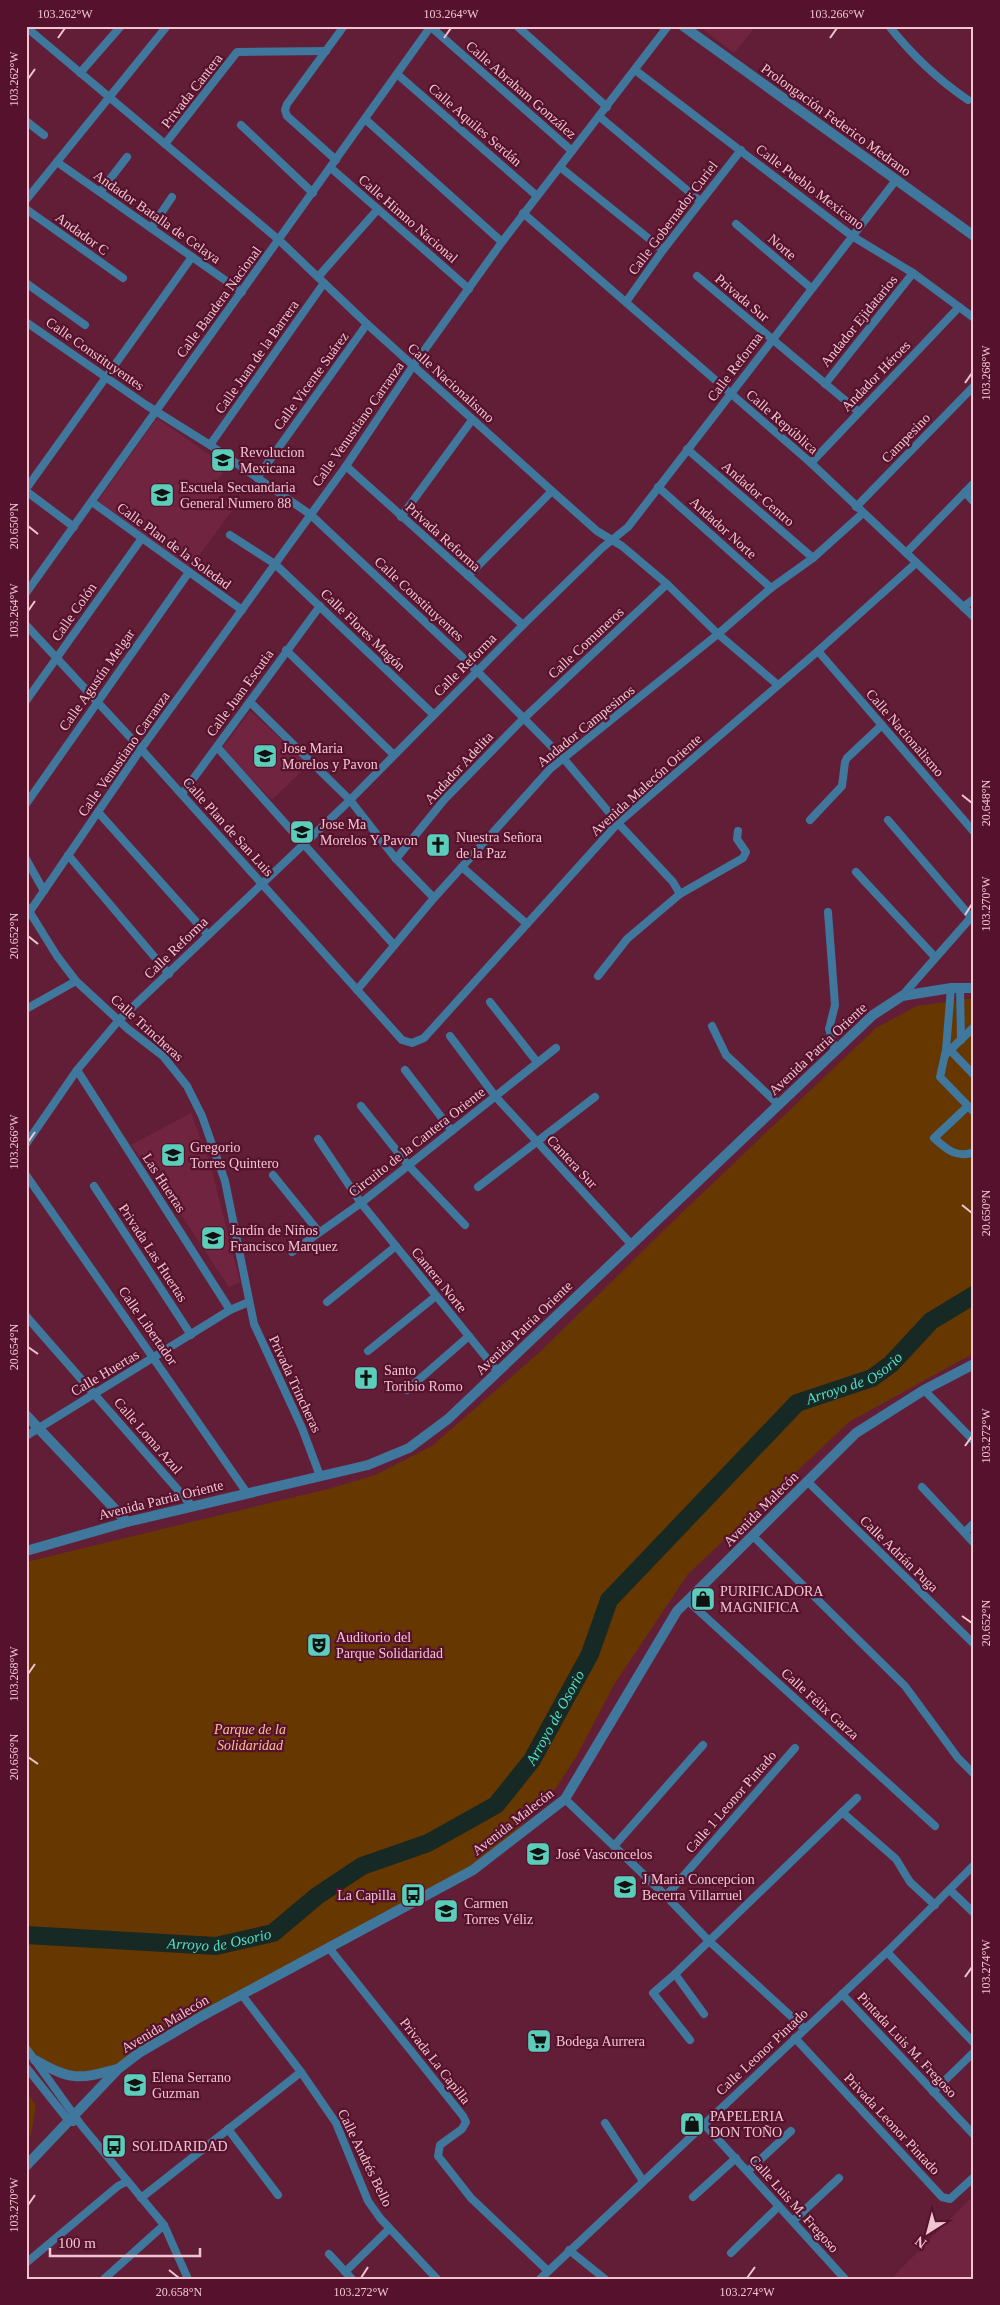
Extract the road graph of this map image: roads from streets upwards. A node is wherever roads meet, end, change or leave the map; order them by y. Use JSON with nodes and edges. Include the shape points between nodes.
{"nodes":[{"id":1,"x":121,"y":26,"type":"edge"},
{"id":2,"x":167,"y":26,"type":"edge"},
{"id":3,"x":344,"y":26,"type":"edge"},
{"id":4,"x":517,"y":26,"type":"edge"},
{"id":5,"x":668,"y":26,"type":"edge"},
{"id":6,"x":683,"y":26,"type":"edge"},
{"id":7,"x":889,"y":26,"type":"edge"},
{"id":8,"x":29,"y":27,"type":"edge"},
{"id":9,"x":431,"y":27,"type":"edge"},
{"id":10,"x":326,"y":51,"type":"junction"},
{"id":11,"x":634,"y":70,"type":"junction"},
{"id":12,"x":80,"y":73,"type":"junction"},
{"id":13,"x":397,"y":74,"type":"junction"},
{"id":14,"x":110,"y":97,"type":"junction"},
{"id":15,"x":968,"y":100,"type":"dead end"},
{"id":16,"x":607,"y":106,"type":"junction"},
{"id":17,"x":600,"y":117,"type":"junction"},
{"id":18,"x":365,"y":119,"type":"junction"},
{"id":19,"x":26,"y":121,"type":"edge"},
{"id":20,"x":241,"y":125,"type":"dead end"},
{"id":21,"x":44,"y":135,"type":"dead end"},
{"id":22,"x":166,"y":144,"type":"junction"},
{"id":23,"x":741,"y":150,"type":"junction"},
{"id":24,"x":572,"y":151,"type":"junction"},
{"id":25,"x":127,"y":157,"type":"dead end"},
{"id":26,"x":336,"y":160,"type":"junction"},
{"id":27,"x":57,"y":162,"type":"junction"},
{"id":28,"x":560,"y":166,"type":"junction"},
{"id":29,"x":330,"y":168,"type":"junction"},
{"id":30,"x":896,"y":180,"type":"junction"},
{"id":31,"x":100,"y":192,"type":"junction"},
{"id":32,"x":313,"y":193,"type":"junction"},
{"id":33,"x":537,"y":196,"type":"junction"},
{"id":34,"x":172,"y":198,"type":"dead end"},
{"id":35,"x":26,"y":200,"type":"edge"},
{"id":36,"x":700,"y":202,"type":"junction"},
{"id":37,"x":26,"y":209,"type":"edge"},
{"id":38,"x":378,"y":209,"type":"junction"},
{"id":39,"x":524,"y":213,"type":"junction"},
{"id":40,"x":736,"y":224,"type":"dead end"},
{"id":41,"x":151,"y":228,"type":"junction"},
{"id":42,"x":852,"y":236,"type":"junction"},
{"id":43,"x":974,"y":236,"type":"edge"},
{"id":44,"x":279,"y":240,"type":"junction"},
{"id":45,"x":502,"y":242,"type":"junction"},
{"id":46,"x":663,"y":250,"type":"junction"},
{"id":47,"x":192,"y":257,"type":"junction"},
{"id":48,"x":913,"y":274,"type":"junction"},
{"id":49,"x":697,"y":276,"type":"dead end"},
{"id":50,"x":318,"y":277,"type":"junction"},
{"id":51,"x":123,"y":278,"type":"dead end"},
{"id":52,"x":26,"y":283,"type":"edge"},
{"id":53,"x":324,"y":283,"type":"junction"},
{"id":54,"x":812,"y":288,"type":"junction"},
{"id":55,"x":469,"y":290,"type":"junction"},
{"id":56,"x":242,"y":292,"type":"junction"},
{"id":57,"x":626,"y":302,"type":"junction"},
{"id":58,"x":959,"y":307,"type":"junction"},
{"id":59,"x":974,"y":318,"type":"edge"},
{"id":60,"x":26,"y":322,"type":"edge"},
{"id":61,"x":367,"y":324,"type":"junction"},
{"id":62,"x":86,"y":325,"type":"dead end"},
{"id":63,"x":772,"y":340,"type":"junction"},
{"id":64,"x":414,"y":366,"type":"junction"},
{"id":65,"x":106,"y":377,"type":"junction"},
{"id":66,"x":825,"y":384,"type":"junction"},
{"id":67,"x":974,"y":386,"type":"edge"},
{"id":68,"x":732,"y":395,"type":"junction"},
{"id":69,"x":156,"y":411,"type":"junction"},
{"id":70,"x":859,"y":412,"type":"junction"},
{"id":71,"x":472,"y":420,"type":"junction"},
{"id":72,"x":210,"y":445,"type":"junction"},
{"id":73,"x":688,"y":449,"type":"junction"},
{"id":74,"x":811,"y":463,"type":"junction"},
{"id":75,"x":346,"y":466,"type":"junction"},
{"id":76,"x":257,"y":478,"type":"junction"},
{"id":77,"x":974,"y":483,"type":"edge"},
{"id":78,"x":658,"y":487,"type":"junction"},
{"id":79,"x":26,"y":490,"type":"edge"},
{"id":80,"x":552,"y":491,"type":"junction"},
{"id":81,"x":965,"y":492,"type":"junction"},
{"id":82,"x":92,"y":502,"type":"junction"},
{"id":83,"x":974,"y":502,"type":"edge"},
{"id":84,"x":856,"y":507,"type":"junction"},
{"id":85,"x":863,"y":513,"type":"junction"},
{"id":86,"x":311,"y":515,"type":"junction"},
{"id":87,"x":401,"y":517,"type":"junction"},
{"id":88,"x":74,"y":527,"type":"junction"},
{"id":89,"x":230,"y":535,"type":"dead end"},
{"id":90,"x":142,"y":538,"type":"junction"},
{"id":91,"x":612,"y":540,"type":"junction"},
{"id":92,"x":906,"y":553,"type":"junction"},
{"id":93,"x":813,"y":558,"type":"junction"},
{"id":94,"x":916,"y":563,"type":"junction"},
{"id":95,"x":275,"y":564,"type":"junction"},
{"id":96,"x":189,"y":572,"type":"junction"},
{"id":97,"x":468,"y":576,"type":"junction"},
{"id":98,"x":666,"y":584,"type":"junction"},
{"id":99,"x":771,"y":588,"type":"junction"},
{"id":100,"x":26,"y":593,"type":"edge"},
{"id":101,"x":974,"y":599,"type":"edge"},
{"id":102,"x":320,"y":606,"type":"junction"},
{"id":103,"x":963,"y":607,"type":"junction"},
{"id":104,"x":242,"y":610,"type":"junction"},
{"id":105,"x":974,"y":617,"type":"edge"},
{"id":106,"x":26,"y":625,"type":"edge"},
{"id":107,"x":524,"y":625,"type":"junction"},
{"id":108,"x":718,"y":634,"type":"junction"},
{"id":109,"x":286,"y":650,"type":"junction"},
{"id":110,"x":818,"y":651,"type":"junction"},
{"id":111,"x":56,"y":658,"type":"junction"},
{"id":112,"x":477,"y":671,"type":"junction"},
{"id":113,"x":778,"y":684,"type":"junction"},
{"id":114,"x":26,"y":701,"type":"edge"},
{"id":115,"x":96,"y":702,"type":"junction"},
{"id":116,"x":250,"y":702,"type":"junction"},
{"id":117,"x":434,"y":715,"type":"junction"},
{"id":118,"x":522,"y":720,"type":"junction"},
{"id":119,"x":882,"y":725,"type":"junction"},
{"id":120,"x":217,"y":747,"type":"junction"},
{"id":121,"x":141,"y":749,"type":"junction"},
{"id":122,"x":394,"y":755,"type":"junction"},
{"id":123,"x":564,"y":759,"type":"junction"},
{"id":124,"x":182,"y":794,"type":"junction"},
{"id":125,"x":350,"y":800,"type":"junction"},
{"id":126,"x":26,"y":804,"type":"edge"},
{"id":127,"x":98,"y":812,"type":"junction"},
{"id":128,"x":810,"y":820,"type":"dead end"},
{"id":129,"x":888,"y":820,"type":"dead end"},
{"id":130,"x":618,"y":823,"type":"junction"},
{"id":131,"x":738,"y":831,"type":"dead end"},
{"id":132,"x":974,"y":832,"type":"edge"},
{"id":133,"x":303,"y":844,"type":"junction"},
{"id":134,"x":68,"y":855,"type":"junction"},
{"id":135,"x":26,"y":859,"type":"edge"},
{"id":136,"x":396,"y":859,"type":"junction"},
{"id":137,"x":462,"y":867,"type":"junction"},
{"id":138,"x":856,"y":872,"type":"dead end"},
{"id":139,"x":261,"y":883,"type":"junction"},
{"id":140,"x":44,"y":891,"type":"junction"},
{"id":141,"x":680,"y":894,"type":"junction"},
{"id":142,"x":434,"y":898,"type":"junction"},
{"id":143,"x":28,"y":912,"type":"edge"},
{"id":144,"x":828,"y":912,"type":"dead end"},
{"id":145,"x":972,"y":915,"type":"edge"},
{"id":146,"x":526,"y":924,"type":"junction"},
{"id":147,"x":208,"y":935,"type":"junction"},
{"id":148,"x":394,"y":945,"type":"junction"},
{"id":149,"x":934,"y":956,"type":"junction"},
{"id":150,"x":169,"y":974,"type":"junction"},
{"id":151,"x":598,"y":976,"type":"dead end"},
{"id":152,"x":76,"y":981,"type":"junction"},
{"id":153,"x":956,"y":988,"type":"junction"},
{"id":154,"x":974,"y":988,"type":"edge"},
{"id":155,"x":357,"y":990,"type":"junction"},
{"id":156,"x":902,"y":996,"type":"junction"},
{"id":157,"x":490,"y":1002,"type":"dead end"},
{"id":158,"x":26,"y":1009,"type":"edge"},
{"id":159,"x":961,"y":1019,"type":"junction"},
{"id":160,"x":119,"y":1020,"type":"junction"},
{"id":161,"x":949,"y":1021,"type":"junction"},
{"id":162,"x":712,"y":1026,"type":"dead end"},
{"id":163,"x":972,"y":1032,"type":"edge"},
{"id":164,"x":450,"y":1036,"type":"dead end"},
{"id":165,"x":961,"y":1040,"type":"junction"},
{"id":166,"x":412,"y":1043,"type":"joint"},
{"id":167,"x":556,"y":1048,"type":"dead end"},
{"id":168,"x":835,"y":1050,"type":"junction"},
{"id":169,"x":947,"y":1052,"type":"junction"},
{"id":170,"x":537,"y":1062,"type":"junction"},
{"id":171,"x":76,"y":1070,"type":"junction"},
{"id":172,"x":406,"y":1070,"type":"dead end"},
{"id":173,"x":974,"y":1074,"type":"edge"},
{"id":174,"x":495,"y":1096,"type":"junction"},
{"id":175,"x":595,"y":1097,"type":"dead end"},
{"id":176,"x":778,"y":1104,"type":"junction"},
{"id":177,"x":361,"y":1106,"type":"dead end"},
{"id":178,"x":968,"y":1106,"type":"junction"},
{"id":179,"x":974,"y":1112,"type":"edge"},
{"id":180,"x":452,"y":1131,"type":"junction"},
{"id":181,"x":318,"y":1139,"type":"dead end"},
{"id":182,"x":537,"y":1142,"type":"junction"},
{"id":183,"x":26,"y":1144,"type":"edge"},
{"id":184,"x":974,"y":1152,"type":"edge"},
{"id":185,"x":408,"y":1165,"type":"junction"},
{"id":186,"x":26,"y":1175,"type":"edge"},
{"id":187,"x":273,"y":1175,"type":"dead end"},
{"id":188,"x":94,"y":1186,"type":"dead end"},
{"id":189,"x":478,"y":1187,"type":"dead end"},
{"id":190,"x":361,"y":1203,"type":"junction"},
{"id":191,"x":465,"y":1225,"type":"dead end"},
{"id":192,"x":319,"y":1232,"type":"junction"},
{"id":193,"x":631,"y":1244,"type":"junction"},
{"id":194,"x":396,"y":1246,"type":"junction"},
{"id":195,"x":292,"y":1252,"type":"dead end"},
{"id":196,"x":436,"y":1296,"type":"junction"},
{"id":197,"x":249,"y":1302,"type":"junction"},
{"id":198,"x":327,"y":1302,"type":"dead end"},
{"id":199,"x":230,"y":1310,"type":"junction"},
{"id":200,"x":26,"y":1316,"type":"edge"},
{"id":201,"x":192,"y":1335,"type":"junction"},
{"id":202,"x":469,"y":1336,"type":"junction"},
{"id":203,"x":368,"y":1351,"type":"dead end"},
{"id":204,"x":154,"y":1358,"type":"junction"},
{"id":205,"x":974,"y":1364,"type":"edge"},
{"id":206,"x":498,"y":1372,"type":"junction"},
{"id":207,"x":408,"y":1390,"type":"dead end"},
{"id":208,"x":924,"y":1390,"type":"junction"},
{"id":209,"x":95,"y":1394,"type":"junction"},
{"id":210,"x":26,"y":1415,"type":"edge"},
{"id":211,"x":39,"y":1427,"type":"junction"},
{"id":212,"x":26,"y":1436,"type":"edge"},
{"id":213,"x":974,"y":1441,"type":"edge"},
{"id":214,"x":320,"y":1476,"type":"junction"},
{"id":215,"x":808,"y":1482,"type":"junction"},
{"id":216,"x":922,"y":1487,"type":"dead end"},
{"id":217,"x":246,"y":1493,"type":"junction"},
{"id":218,"x":192,"y":1506,"type":"junction"},
{"id":219,"x":127,"y":1522,"type":"junction"},
{"id":220,"x":974,"y":1523,"type":"edge"},
{"id":221,"x":965,"y":1532,"type":"junction"},
{"id":222,"x":753,"y":1536,"type":"junction"},
{"id":223,"x":974,"y":1543,"type":"edge"},
{"id":224,"x":27,"y":1549,"type":"edge"},
{"id":225,"x":688,"y":1601,"type":"junction"},
{"id":226,"x":974,"y":1644,"type":"edge"},
{"id":227,"x":703,"y":1745,"type":"dead end"},
{"id":228,"x":794,"y":1748,"type":"dead end"},
{"id":229,"x":974,"y":1774,"type":"edge"},
{"id":230,"x":857,"y":1798,"type":"dead end"},
{"id":231,"x":565,"y":1800,"type":"junction"},
{"id":232,"x":842,"y":1812,"type":"junction"},
{"id":233,"x":935,"y":1826,"type":"dead end"},
{"id":234,"x":614,"y":1846,"type":"junction"},
{"id":235,"x":974,"y":1865,"type":"edge"},
{"id":236,"x":950,"y":1890,"type":"junction"},
{"id":237,"x":666,"y":1896,"type":"junction"},
{"id":238,"x":935,"y":1905,"type":"junction"},
{"id":239,"x":974,"y":1913,"type":"edge"},
{"id":240,"x":709,"y":1941,"type":"junction"},
{"id":241,"x":329,"y":1948,"type":"junction"},
{"id":242,"x":887,"y":1952,"type":"junction"},
{"id":243,"x":675,"y":1974,"type":"junction"},
{"id":244,"x":842,"y":1994,"type":"junction"},
{"id":245,"x":242,"y":1995,"type":"junction"},
{"id":246,"x":704,"y":2014,"type":"dead end"},
{"id":247,"x":805,"y":2029,"type":"junction"},
{"id":248,"x":795,"y":2038,"type":"junction"},
{"id":249,"x":690,"y":2040,"type":"dead end"},
{"id":250,"x":974,"y":2043,"type":"edge"},
{"id":251,"x":26,"y":2048,"type":"edge"},
{"id":252,"x":974,"y":2052,"type":"edge"},
{"id":253,"x":35,"y":2060,"type":"junction"},
{"id":254,"x":26,"y":2067,"type":"edge"},
{"id":255,"x":118,"y":2069,"type":"junction"},
{"id":256,"x":301,"y":2072,"type":"junction"},
{"id":257,"x":933,"y":2092,"type":"junction"},
{"id":258,"x":71,"y":2118,"type":"junction"},
{"id":259,"x":605,"y":2123,"type":"dead end"},
{"id":260,"x":704,"y":2124,"type":"junction"},
{"id":261,"x":228,"y":2130,"type":"junction"},
{"id":262,"x":791,"y":2131,"type":"dead end"},
{"id":263,"x":974,"y":2135,"type":"edge"},
{"id":264,"x":736,"y":2158,"type":"junction"},
{"id":265,"x":26,"y":2166,"type":"edge"},
{"id":266,"x":748,"y":2171,"type":"junction"},
{"id":267,"x":974,"y":2176,"type":"edge"},
{"id":268,"x":839,"y":2178,"type":"dead end"},
{"id":269,"x":644,"y":2181,"type":"junction"},
{"id":270,"x":126,"y":2182,"type":"junction"},
{"id":271,"x":278,"y":2195,"type":"dead end"},
{"id":272,"x":693,"y":2197,"type":"dead end"},
{"id":273,"x":141,"y":2198,"type":"junction"},
{"id":274,"x":779,"y":2206,"type":"junction"},
{"id":275,"x":793,"y":2222,"type":"junction"},
{"id":276,"x":164,"y":2225,"type":"junction"},
{"id":277,"x":389,"y":2229,"type":"junction"},
{"id":278,"x":569,"y":2250,"type":"junction"},
{"id":279,"x":731,"y":2253,"type":"dead end"},
{"id":280,"x":329,"y":2254,"type":"dead end"},
{"id":281,"x":26,"y":2263,"type":"edge"},
{"id":282,"x":548,"y":2271,"type":"junction"},
{"id":283,"x":345,"y":2272,"type":"junction"},
{"id":284,"x":104,"y":2279,"type":"edge"},
{"id":285,"x":188,"y":2279,"type":"edge"},
{"id":286,"x":352,"y":2279,"type":"edge"},
{"id":287,"x":437,"y":2279,"type":"edge"},
{"id":288,"x":540,"y":2279,"type":"edge"},
{"id":289,"x":605,"y":2279,"type":"edge"},
{"id":290,"x":845,"y":2279,"type":"edge"}],
"edges":[{"from":1,"to":12,"type":"street"},
{"from":2,"to":14,"type":"street"},
{"from":3,"to":10,"type":"street"},
{"from":4,"to":16,"type":"street"},
{"from":5,"to":11,"type":"street","name":"Calle Venustiano Carranza"},
{"from":6,"to":30,"type":"street","name":"Prolongación Federico Medrano"},
{"from":7,"to":15,"type":"street","via":[[926,68]]},
{"from":8,"to":12,"type":"street","name":"Calle Nacionalismo"},
{"from":9,"to":13,"type":"street","name":"Calle Bandera Nacional"},
{"from":9,"to":24,"type":"street","name":"Calle Abraham González"},
{"from":10,"to":22,"type":"street","name":"Privada Cantera","via":[[237,52]]},
{"from":10,"to":26,"type":"street","via":[[285,110],[286,116]]},
{"from":11,"to":16,"type":"street","name":"Calle Venustiano Carranza"},
{"from":11,"to":23,"type":"street","name":"Calle Pueblo Mexicano"},
{"from":12,"to":14,"type":"street","name":"Calle Nacionalismo"},
{"from":13,"to":18,"type":"street","name":"Calle Bandera Nacional"},
{"from":13,"to":33,"type":"street","name":"Calle Aquiles Serdán"},
{"from":14,"to":22,"type":"street","name":"Calle Nacionalismo"},
{"from":14,"to":27,"type":"street"},
{"from":16,"to":17,"type":"street","name":"Calle Venustiano Carranza"},
{"from":17,"to":24,"type":"street","name":"Calle Venustiano Carranza"},
{"from":17,"to":36,"type":"street"},
{"from":18,"to":26,"type":"street","name":"Calle Bandera Nacional"},
{"from":18,"to":45,"type":"street"},
{"from":19,"to":21,"type":"street"},
{"from":20,"to":32,"type":"street"},
{"from":22,"to":44,"type":"street","name":"Calle Nacionalismo"},
{"from":23,"to":36,"type":"street","name":"Calle Gobernador Curiel"},
{"from":23,"to":42,"type":"street","name":"Calle Pueblo Mexicano"},
{"from":24,"to":28,"type":"street","name":"Calle Venustiano Carranza"},
{"from":25,"to":31,"type":"street"},
{"from":26,"to":29,"type":"street","name":"Calle Bandera Nacional"},
{"from":27,"to":31,"type":"street","name":"Andador Batalla de Celaya"},
{"from":27,"to":35,"type":"street"},
{"from":28,"to":33,"type":"street","name":"Calle Venustiano Carranza"},
{"from":28,"to":46,"type":"street"},
{"from":29,"to":32,"type":"street","name":"Calle Bandera Nacional"},
{"from":29,"to":38,"type":"street","name":"Calle Himno Nacional"},
{"from":30,"to":42,"type":"street","name":"Calle Reforma"},
{"from":30,"to":43,"type":"street","name":"Prolongación Federico Medrano"},
{"from":31,"to":41,"type":"street","name":"Andador Batalla de Celaya"},
{"from":32,"to":44,"type":"street","name":"Calle Bandera Nacional"},
{"from":33,"to":39,"type":"street","name":"Calle Venustiano Carranza"},
{"from":34,"to":41,"type":"street"},
{"from":36,"to":46,"type":"street","name":"Calle Gobernador Curiel"},
{"from":37,"to":51,"type":"street","name":"Andador C"},
{"from":38,"to":50,"type":"street"},
{"from":38,"to":55,"type":"street","name":"Calle Himno Nacional"},
{"from":39,"to":45,"type":"street","name":"Calle Venustiano Carranza"},
{"from":39,"to":57,"type":"street","name":"Calle República"},
{"from":40,"to":54,"type":"street","name":"Norte"},
{"from":41,"to":47,"type":"street","name":"Andador Batalla de Celaya"},
{"from":42,"to":48,"type":"street","name":"Calle Pueblo Mexicano"},
{"from":42,"to":54,"type":"street","name":"Calle Reforma"},
{"from":44,"to":50,"type":"street","name":"Calle Nacionalismo"},
{"from":44,"to":56,"type":"street","name":"Calle Bandera Nacional"},
{"from":45,"to":55,"type":"street","name":"Calle Venustiano Carranza"},
{"from":46,"to":57,"type":"street","name":"Calle Gobernador Curiel"},
{"from":47,"to":56,"type":"street","name":"Andador Batalla de Celaya"},
{"from":47,"to":65,"type":"street"},
{"from":48,"to":58,"type":"street","name":"Calle Pueblo Mexicano"},
{"from":48,"to":66,"type":"street","name":"Andador Ejidatarios"},
{"from":49,"to":63,"type":"street","name":"Privada Sur"},
{"from":50,"to":53,"type":"street","name":"Calle Nacionalismo"},
{"from":52,"to":62,"type":"street"},
{"from":53,"to":61,"type":"street","name":"Calle Nacionalismo"},
{"from":53,"to":72,"type":"street","name":"Calle Juan de la Barrera"},
{"from":54,"to":63,"type":"street","name":"Calle Reforma"},
{"from":55,"to":64,"type":"street","name":"Calle Venustiano Carranza"},
{"from":56,"to":69,"type":"street","name":"Calle Bandera Nacional"},
{"from":57,"to":68,"type":"street","name":"Calle República"},
{"from":58,"to":59,"type":"street","name":"Calle Pueblo Mexicano"},
{"from":58,"to":70,"type":"street","name":"Andador Héroes"},
{"from":60,"to":65,"type":"street","name":"Calle Constituyentes"},
{"from":61,"to":64,"type":"street","name":"Calle Nacionalismo"},
{"from":61,"to":76,"type":"street","name":"Calle Vicente Suárez"},
{"from":63,"to":66,"type":"street","name":"Privada Sur"},
{"from":63,"to":68,"type":"street","name":"Calle Reforma"},
{"from":64,"to":71,"type":"street","name":"Calle Nacionalismo"},
{"from":64,"to":75,"type":"street","name":"Calle Venustiano Carranza"},
{"from":65,"to":69,"type":"street","name":"Calle Constituyentes"},
{"from":65,"to":79,"type":"street"},
{"from":66,"to":70,"type":"street","name":"Privada Sur"},
{"from":67,"to":84,"type":"street","name":"Campesino"},
{"from":68,"to":73,"type":"street","name":"Calle Reforma"},
{"from":68,"to":74,"type":"street","name":"Calle República"},
{"from":69,"to":72,"type":"street","name":"Calle Constituyentes"},
{"from":69,"to":82,"type":"street","name":"Calle Bandera Nacional"},
{"from":70,"to":74,"type":"street","name":"Andador Héroes"},
{"from":71,"to":80,"type":"street","name":"Calle Nacionalismo"},
{"from":71,"to":87,"type":"street"},
{"from":72,"to":76,"type":"street","name":"Calle Constituyentes"},
{"from":73,"to":78,"type":"street","name":"Calle Reforma"},
{"from":73,"to":93,"type":"street","name":"Andador Centro"},
{"from":74,"to":84,"type":"street","name":"Calle República"},
{"from":75,"to":86,"type":"street","name":"Calle Venustiano Carranza"},
{"from":75,"to":87,"type":"street","name":"Privada Reforma"},
{"from":76,"to":86,"type":"street","name":"Calle Constituyentes"},
{"from":77,"to":81,"type":"street"},
{"from":78,"to":91,"type":"street","name":"Calle Reforma","via":[[628,527]]},
{"from":78,"to":99,"type":"street","name":"Andador Norte"},
{"from":79,"to":88,"type":"street"},
{"from":80,"to":91,"type":"street","name":"Calle Nacionalismo","via":[[597,531]]},
{"from":80,"to":97,"type":"street"},
{"from":81,"to":83,"type":"street"},
{"from":81,"to":92,"type":"street"},
{"from":82,"to":88,"type":"street","name":"Calle Bandera Nacional"},
{"from":82,"to":90,"type":"street","name":"Calle Plan de la Soledad"},
{"from":84,"to":85,"type":"street","name":"Calle República"},
{"from":85,"to":92,"type":"street","name":"Calle República"},
{"from":85,"to":93,"type":"street","name":"Andador Campesinos"},
{"from":86,"to":95,"type":"street","name":"Calle Venustiano Carranza"},
{"from":86,"to":112,"type":"street","name":"Calle Constituyentes"},
{"from":87,"to":97,"type":"street","name":"Privada Reforma"},
{"from":88,"to":100,"type":"street","name":"Calle Bandera Nacional"},
{"from":89,"to":95,"type":"street","name":"Calle Flores Magón"},
{"from":90,"to":96,"type":"street","name":"Calle Plan de la Soledad"},
{"from":90,"to":111,"type":"street","name":"Calle Colón"},
{"from":91,"to":98,"type":"street","name":"Calle Nacionalismo"},
{"from":91,"to":107,"type":"street","name":"Calle Reforma"},
{"from":92,"to":94,"type":"street","name":"Calle República"},
{"from":93,"to":99,"type":"street","name":"Andador Campesinos"},
{"from":94,"to":103,"type":"street","name":"Calle República"},
{"from":94,"to":110,"type":"street","name":"Avenida Malecón Oriente"},
{"from":95,"to":102,"type":"street","name":"Calle Flores Magón"},
{"from":95,"to":104,"type":"street","name":"Calle Venustiano Carranza"},
{"from":96,"to":104,"type":"street","name":"Calle Plan de la Soledad"},
{"from":96,"to":115,"type":"street","name":"Calle Agustín Melgar"},
{"from":97,"to":107,"type":"street","name":"Privada Reforma"},
{"from":98,"to":108,"type":"street","name":"Calle Nacionalismo"},
{"from":98,"to":118,"type":"street","name":"Calle Comuneros"},
{"from":99,"to":108,"type":"street","name":"Andador Campesinos"},
{"from":101,"to":103,"type":"street"},
{"from":102,"to":109,"type":"street","name":"Calle Juan Escutia"},
{"from":102,"to":117,"type":"street","name":"Calle Flores Magón"},
{"from":103,"to":105,"type":"street","name":"Calle República"},
{"from":104,"to":121,"type":"street","name":"Calle Venustiano Carranza"},
{"from":106,"to":111,"type":"street","name":"Calle Plan de San Luis"},
{"from":107,"to":112,"type":"street","name":"Calle Reforma"},
{"from":108,"to":113,"type":"street","name":"Calle Nacionalismo"},
{"from":108,"to":123,"type":"street","name":"Andador Campesinos"},
{"from":109,"to":116,"type":"street","name":"Calle Juan Escutia"},
{"from":109,"to":122,"type":"street"},
{"from":110,"to":113,"type":"street","name":"Avenida Malecón Oriente"},
{"from":110,"to":119,"type":"street","name":"Calle Nacionalismo"},
{"from":111,"to":114,"type":"street","name":"Calle Colón"},
{"from":111,"to":115,"type":"street","name":"Calle Plan de San Luis"},
{"from":112,"to":117,"type":"street","name":"Calle Reforma"},
{"from":112,"to":118,"type":"street","name":"Calle Constituyentes"},
{"from":113,"to":130,"type":"street","name":"Avenida Malecón Oriente"},
{"from":115,"to":121,"type":"street","name":"Calle Plan de San Luis"},
{"from":115,"to":126,"type":"street","name":"Calle Agustín Melgar"},
{"from":116,"to":120,"type":"street","name":"Calle Juan Escutia"},
{"from":116,"to":125,"type":"street"},
{"from":117,"to":122,"type":"street","name":"Calle Reforma"},
{"from":118,"to":123,"type":"street","name":"Calle Constituyentes"},
{"from":118,"to":136,"type":"street","name":"Andador Adelita","via":[[444,800]]},
{"from":119,"to":128,"type":"street","via":[[847,758],[842,786]]},
{"from":119,"to":132,"type":"street","name":"Calle Nacionalismo"},
{"from":120,"to":124,"type":"street","name":"Calle Juan Escutia"},
{"from":120,"to":133,"type":"street"},
{"from":121,"to":124,"type":"street","name":"Calle Plan de San Luis"},
{"from":121,"to":127,"type":"street","name":"Calle Venustiano Carranza"},
{"from":122,"to":125,"type":"street","name":"Calle Reforma"},
{"from":123,"to":130,"type":"street","name":"Calle Constituyentes"},
{"from":123,"to":137,"type":"street","name":"Andador Campesinos","via":[[550,769]]},
{"from":124,"to":139,"type":"street","name":"Calle Plan de San Luis"},
{"from":125,"to":133,"type":"street","name":"Calle Reforma"},
{"from":125,"to":136,"type":"street"},
{"from":127,"to":134,"type":"street","name":"Calle Venustiano Carranza"},
{"from":127,"to":147,"type":"street"},
{"from":129,"to":145,"type":"street"},
{"from":130,"to":141,"type":"street","name":"Calle Constituyentes","via":[[673,882]]},
{"from":130,"to":146,"type":"street","name":"Avenida Malecón Oriente"},
{"from":131,"to":141,"type":"street","via":[[738,839],[746,852],[743,858]]},
{"from":133,"to":139,"type":"street","name":"Calle Reforma"},
{"from":133,"to":148,"type":"street"},
{"from":134,"to":140,"type":"street","name":"Calle Venustiano Carranza"},
{"from":134,"to":150,"type":"street"},
{"from":135,"to":140,"type":"street"},
{"from":136,"to":142,"type":"street"},
{"from":137,"to":142,"type":"street","name":"Andador Campesinos"},
{"from":137,"to":146,"type":"street"},
{"from":138,"to":149,"type":"street"},
{"from":139,"to":147,"type":"street","name":"Calle Reforma"},
{"from":139,"to":155,"type":"street","name":"Calle Plan de San Luis"},
{"from":140,"to":143,"type":"street","name":"Calle Venustiano Carranza"},
{"from":141,"to":151,"type":"street","via":[[627,939]]},
{"from":142,"to":148,"type":"street","name":"Andador Campesinos"},
{"from":143,"to":152,"type":"street","name":"Calle Trincheras"},
{"from":144,"to":168,"type":"street","via":[[835,1005],[828,1029]]},
{"from":145,"to":149,"type":"street","name":"Avenida Patria Oriente"},
{"from":146,"to":166,"type":"street","name":"Avenida Malecón Oriente","via":[[424,1038]]},
{"from":147,"to":150,"type":"street","name":"Calle Reforma"},
{"from":148,"to":155,"type":"street","name":"Andador Campesinos"},
{"from":149,"to":156,"type":"street","name":"Avenida Patria Oriente"},
{"from":150,"to":160,"type":"street","name":"Calle Reforma"},
{"from":152,"to":158,"type":"street"},
{"from":152,"to":160,"type":"street","name":"Calle Trincheras"},
{"from":153,"to":154,"type":"street","name":"Avenida Patria Oriente"},
{"from":153,"to":156,"type":"street","name":"Avenida Patria Oriente"},
{"from":153,"to":159,"type":"street"},
{"from":153,"to":161,"type":"street"},
{"from":155,"to":166,"type":"street","name":"Calle Plan de San Luis","via":[[402,1040]]},
{"from":156,"to":168,"type":"street","name":"Avenida Patria Oriente","via":[[873,1015]]},
{"from":157,"to":170,"type":"street"},
{"from":159,"to":161,"type":"street"},
{"from":159,"to":165,"type":"street"},
{"from":160,"to":171,"type":"street","name":"Calle Reforma"},
{"from":160,"to":197,"type":"street","name":"Calle Trincheras","via":[[170,1064],[202,1116],[225,1181]]},
{"from":161,"to":169,"type":"street"},
{"from":162,"to":176,"type":"street","via":[[726,1055]]},
{"from":163,"to":165,"type":"street"},
{"from":164,"to":174,"type":"street","name":"Cantera Sur"},
{"from":165,"to":169,"type":"street"},
{"from":167,"to":170,"type":"street","name":"Circuito de la Cantera Oriente"},
{"from":168,"to":176,"type":"street","name":"Avenida Patria Oriente"},
{"from":169,"to":173,"type":"street"},
{"from":169,"to":178,"type":"street","via":[[940,1077]]},
{"from":170,"to":174,"type":"street","name":"Circuito de la Cantera Oriente"},
{"from":171,"to":183,"type":"street","name":"Calle Reforma"},
{"from":171,"to":199,"type":"street","name":"Las Huertas"},
{"from":172,"to":180,"type":"street"},
{"from":174,"to":180,"type":"street","name":"Circuito de la Cantera Oriente"},
{"from":174,"to":182,"type":"street","name":"Cantera Sur"},
{"from":175,"to":182,"type":"street"},
{"from":176,"to":193,"type":"street","name":"Avenida Patria Oriente"},
{"from":177,"to":185,"type":"street"},
{"from":178,"to":179,"type":"street"},
{"from":178,"to":184,"type":"street","via":[[934,1138],[955,1154]]},
{"from":180,"to":185,"type":"street","name":"Circuito de la Cantera Oriente"},
{"from":181,"to":190,"type":"street","name":"Cantera Norte"},
{"from":182,"to":189,"type":"street"},
{"from":182,"to":193,"type":"street","name":"Cantera Sur"},
{"from":185,"to":190,"type":"street","name":"Circuito de la Cantera Oriente"},
{"from":185,"to":191,"type":"street"},
{"from":186,"to":204,"type":"street","name":"Calle Libertador"},
{"from":187,"to":192,"type":"street"},
{"from":188,"to":201,"type":"street","name":"Privada Las Huertas"},
{"from":190,"to":192,"type":"street","name":"Circuito de la Cantera Oriente"},
{"from":190,"to":194,"type":"street","name":"Cantera Norte"},
{"from":192,"to":195,"type":"street","name":"Circuito de la Cantera Oriente"},
{"from":193,"to":206,"type":"street","name":"Avenida Patria Oriente"},
{"from":194,"to":196,"type":"street","name":"Cantera Norte"},
{"from":194,"to":198,"type":"street"},
{"from":196,"to":202,"type":"street","name":"Cantera Norte"},
{"from":196,"to":203,"type":"street"},
{"from":197,"to":199,"type":"street","name":"Calle Huertas"},
{"from":197,"to":214,"type":"street","name":"Privada Trincheras","via":[[261,1342],[302,1428]]},
{"from":199,"to":201,"type":"street","name":"Calle Huertas"},
{"from":200,"to":209,"type":"street","name":"Calle Loma Azul"},
{"from":201,"to":204,"type":"street","name":"Calle Huertas"},
{"from":202,"to":206,"type":"street","name":"Cantera Norte"},
{"from":202,"to":207,"type":"street"},
{"from":204,"to":209,"type":"street","name":"Calle Huertas"},
{"from":204,"to":217,"type":"street","name":"Calle Libertador"},
{"from":205,"to":208,"type":"street","name":"Avenida Malecón"},
{"from":206,"to":214,"type":"street","name":"Avenida Patria Oriente","via":[[448,1419],[409,1448],[368,1465]]},
{"from":208,"to":213,"type":"street"},
{"from":208,"to":215,"type":"street","name":"Avenida Malecón","via":[[856,1433]]},
{"from":209,"to":211,"type":"street","name":"Calle Huertas"},
{"from":209,"to":218,"type":"street","name":"Calle Loma Azul"},
{"from":210,"to":211,"type":"street"},
{"from":211,"to":212,"type":"street","name":"Calle Huertas"},
{"from":211,"to":219,"type":"street"},
{"from":214,"to":217,"type":"street","name":"Avenida Patria Oriente"},
{"from":215,"to":222,"type":"street","name":"Avenida Malecón"},
{"from":215,"to":226,"type":"street","name":"Calle Adrián Puga"},
{"from":216,"to":221,"type":"street"},
{"from":217,"to":218,"type":"street","name":"Avenida Patria Oriente"},
{"from":218,"to":219,"type":"street","name":"Avenida Patria Oriente"},
{"from":219,"to":224,"type":"street","name":"Avenida Patria Oriente"},
{"from":220,"to":221,"type":"street"},
{"from":221,"to":223,"type":"street"},
{"from":222,"to":225,"type":"street","name":"Avenida Malecón"},
{"from":222,"to":229,"type":"street","via":[[905,1686],[958,1758]]},
{"from":225,"to":231,"type":"street","name":"Avenida Malecón","via":[[677,1611]]},
{"from":225,"to":233,"type":"street","name":"Calle Félix Garza"},
{"from":227,"to":234,"type":"street"},
{"from":228,"to":237,"type":"street","name":"Calle 1 Leonor Pintado"},
{"from":230,"to":232,"type":"street"},
{"from":231,"to":234,"type":"street"},
{"from":231,"to":241,"type":"street","name":"Avenida Malecón","via":[[473,1870]]},
{"from":232,"to":238,"type":"street","via":[[896,1859],[910,1882]]},
{"from":232,"to":240,"type":"street"},
{"from":234,"to":237,"type":"street"},
{"from":235,"to":236,"type":"street","name":"Calle Leonor Pintado"},
{"from":236,"to":238,"type":"street","name":"Calle Leonor Pintado"},
{"from":236,"to":239,"type":"street"},
{"from":237,"to":240,"type":"street"},
{"from":238,"to":242,"type":"street","name":"Calle Leonor Pintado"},
{"from":240,"to":243,"type":"street"},
{"from":240,"to":247,"type":"street"},
{"from":241,"to":245,"type":"street","name":"Avenida Malecón"},
{"from":241,"to":282,"type":"street","name":"Privada La Capilla","via":[[466,2122],[462,2129],[440,2145],[438,2156],[471,2198]]},
{"from":242,"to":244,"type":"street","name":"Calle Leonor Pintado"},
{"from":242,"to":250,"type":"street"},
{"from":243,"to":246,"type":"street"},
{"from":243,"to":249,"type":"street","via":[[653,1993]]},
{"from":244,"to":247,"type":"street","name":"Calle Leonor Pintado"},
{"from":244,"to":257,"type":"street","name":"Pintada Luis M. Fregoso"},
{"from":245,"to":255,"type":"street","name":"Avenida Malecón","via":[[139,2053]]},
{"from":245,"to":256,"type":"street","name":"Calle Andrés Bello"},
{"from":247,"to":248,"type":"street","name":"Calle Leonor Pintado"},
{"from":248,"to":260,"type":"street","name":"Calle Leonor Pintado"},
{"from":248,"to":267,"type":"street","name":"Privada Leonor Pintado","via":[[942,2197],[950,2199]]},
{"from":251,"to":253,"type":"street"},
{"from":252,"to":257,"type":"street"},
{"from":253,"to":255,"type":"street","via":[[74,2077]]},
{"from":253,"to":258,"type":"street"},
{"from":254,"to":258,"type":"street"},
{"from":255,"to":258,"type":"street","name":"Avenida Malecón"},
{"from":256,"to":261,"type":"street"},
{"from":256,"to":277,"type":"street","name":"Calle Andrés Bello","via":[[336,2123],[368,2201]]},
{"from":257,"to":263,"type":"street","name":"Pintada Luis M. Fregoso"},
{"from":258,"to":265,"type":"street","name":"Avenida Malecón"},
{"from":258,"to":270,"type":"street","via":[[82,2126]]},
{"from":259,"to":269,"type":"street"},
{"from":260,"to":264,"type":"street","name":"Calle Luis M. Fregoso"},
{"from":260,"to":269,"type":"street","name":"Calle Leonor Pintado"},
{"from":261,"to":271,"type":"street"},
{"from":261,"to":273,"type":"street"},
{"from":262,"to":266,"type":"street"},
{"from":264,"to":266,"type":"street","name":"Calle Luis M. Fregoso"},
{"from":264,"to":272,"type":"street"},
{"from":266,"to":274,"type":"street","name":"Calle Luis M. Fregoso"},
{"from":268,"to":275,"type":"street"},
{"from":269,"to":278,"type":"street","name":"Calle Leonor Pintado"},
{"from":270,"to":273,"type":"street"},
{"from":270,"to":281,"type":"street"},
{"from":273,"to":276,"type":"street"},
{"from":274,"to":275,"type":"street","name":"Calle Luis M. Fregoso"},
{"from":274,"to":279,"type":"street"},
{"from":275,"to":290,"type":"street","name":"Calle Luis M. Fregoso"},
{"from":276,"to":284,"type":"street"},
{"from":276,"to":285,"type":"street"},
{"from":277,"to":283,"type":"street"},
{"from":277,"to":287,"type":"street","name":"Calle Andrés Bello"},
{"from":278,"to":282,"type":"street","name":"Calle Leonor Pintado"},
{"from":278,"to":289,"type":"street"},
{"from":280,"to":283,"type":"street"},
{"from":282,"to":288,"type":"street","name":"Calle Leonor Pintado"},
{"from":283,"to":286,"type":"street"}]}
